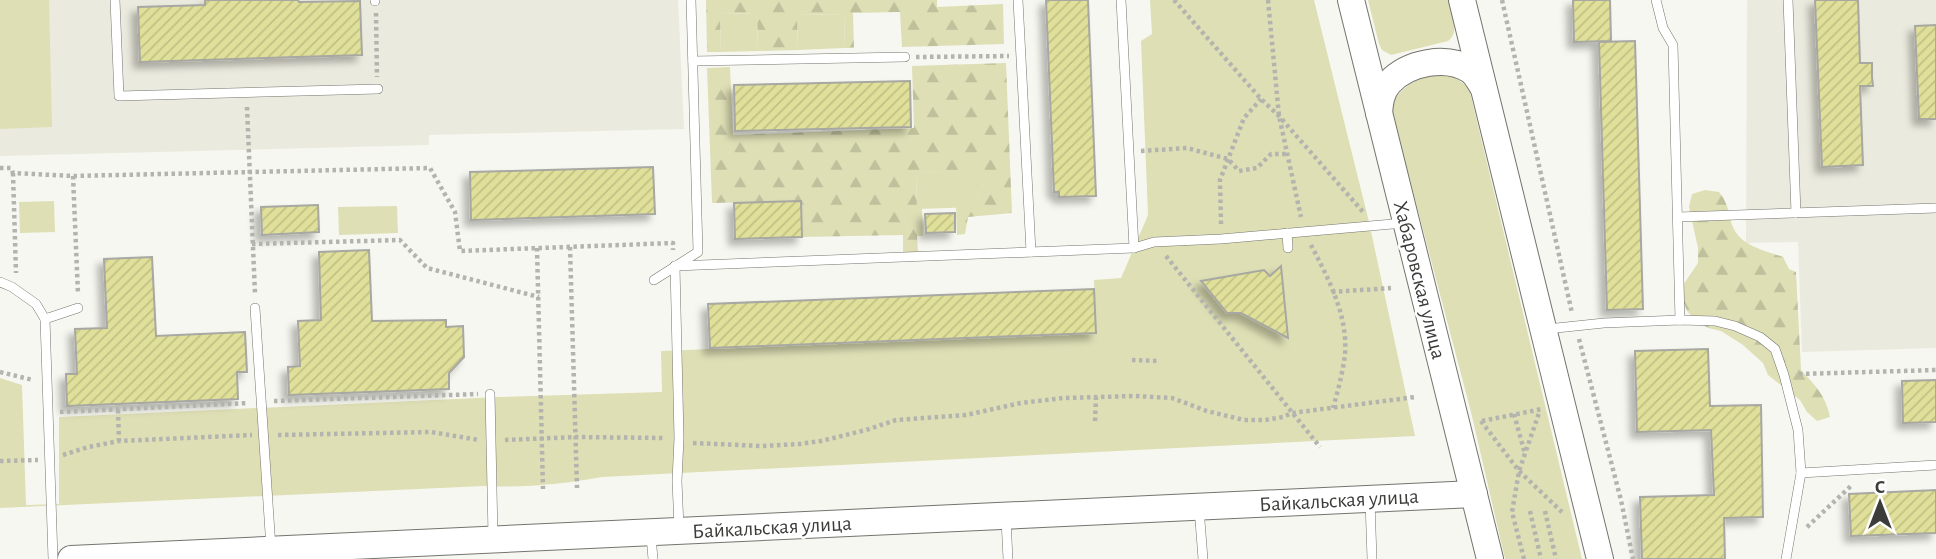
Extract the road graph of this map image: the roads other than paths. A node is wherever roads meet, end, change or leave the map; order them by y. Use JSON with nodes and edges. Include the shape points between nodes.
{"nodes":[{"id":1,"x":115,"y":0,"type":"edge"},
{"id":2,"x":691,"y":0,"type":"edge"},
{"id":3,"x":1018,"y":0,"type":"edge"},
{"id":4,"x":1121,"y":0,"type":"edge"},
{"id":5,"x":1350,"y":0,"type":"edge"},
{"id":6,"x":1462,"y":0,"type":"edge"},
{"id":7,"x":1656,"y":0,"type":"edge"},
{"id":8,"x":1788,"y":0,"type":"edge"},
{"id":9,"x":905,"y":57,"type":"road end"},
{"id":10,"x":693,"y":61,"type":"junction"},
{"id":11,"x":378,"y":89,"type":"road end"},
{"id":12,"x":1484,"y":89,"type":"junction"},
{"id":13,"x":1379,"y":115,"type":"junction"},
{"id":14,"x":1936,"y":208,"type":"edge"},
{"id":15,"x":1796,"y":213,"type":"junction"},
{"id":16,"x":1678,"y":217,"type":"junction"},
{"id":17,"x":1406,"y":223,"type":"junction"},
{"id":18,"x":1287,"y":233,"type":"junction"},
{"id":19,"x":1134,"y":248,"type":"junction"},
{"id":20,"x":1288,"y":248,"type":"dead end"},
{"id":21,"x":1031,"y":253,"type":"junction"},
{"id":22,"x":675,"y":266,"type":"junction"},
{"id":23,"x":654,"y":280,"type":"dead end"},
{"id":24,"x":0,"y":282,"type":"edge"},
{"id":25,"x":78,"y":308,"type":"road end"},
{"id":26,"x":255,"y":309,"type":"road end"},
{"id":27,"x":46,"y":319,"type":"junction"},
{"id":28,"x":1681,"y":320,"type":"junction"},
{"id":29,"x":1542,"y":330,"type":"junction"},
{"id":30,"x":490,"y":394,"type":"dead end"},
{"id":31,"x":1936,"y":466,"type":"edge"},
{"id":32,"x":1801,"y":473,"type":"junction"},
{"id":33,"x":1474,"y":494,"type":"junction"},
{"id":34,"x":1370,"y":499,"type":"junction"},
{"id":35,"x":1199,"y":507,"type":"junction"},
{"id":36,"x":1005,"y":516,"type":"junction"},
{"id":37,"x":679,"y":531,"type":"junction"},
{"id":38,"x":651,"y":532,"type":"junction"},
{"id":39,"x":494,"y":540,"type":"junction"},
{"id":40,"x":271,"y":550,"type":"junction"},
{"id":41,"x":53,"y":559,"type":"edge"},
{"id":42,"x":71,"y":559,"type":"edge"},
{"id":43,"x":653,"y":559,"type":"edge"},
{"id":44,"x":1008,"y":559,"type":"edge"},
{"id":45,"x":1203,"y":559,"type":"edge"},
{"id":46,"x":1372,"y":559,"type":"edge"},
{"id":47,"x":1490,"y":559,"type":"edge"},
{"id":48,"x":1600,"y":559,"type":"edge"},
{"id":49,"x":1786,"y":559,"type":"edge"}],
"edges":[{"from":1,"to":11,"type":"lane","via":[[119,96]]},
{"from":2,"to":10,"type":"lane"},
{"from":3,"to":21,"type":"lane"},
{"from":4,"to":19,"type":"lane"},
{"from":5,"to":13,"type":"street","name":"Хабаровская улица"},
{"from":6,"to":12,"type":"street"},
{"from":7,"to":16,"type":"lane","via":[[1662,28],[1674,45]]},
{"from":8,"to":15,"type":"lane"},
{"from":9,"to":10,"type":"lane"},
{"from":10,"to":22,"type":"lane","via":[[698,253]]},
{"from":12,"to":13,"type":"street","via":[[1473,72],[1457,63],[1416,66],[1388,84]]},
{"from":12,"to":29,"type":"street"},
{"from":13,"to":17,"type":"street","name":"Хабаровская улица"},
{"from":14,"to":15,"type":"lane"},
{"from":15,"to":16,"type":"lane"},
{"from":16,"to":28,"type":"lane"},
{"from":17,"to":18,"type":"lane"},
{"from":17,"to":33,"type":"street","name":"Хабаровская улица"},
{"from":18,"to":19,"type":"lane","via":[[1154,242]]},
{"from":18,"to":20,"type":"lane"},
{"from":19,"to":21,"type":"lane"},
{"from":21,"to":22,"type":"lane"},
{"from":22,"to":23,"type":"lane"},
{"from":22,"to":37,"type":"lane"},
{"from":24,"to":27,"type":"lane","via":[[36,304]]},
{"from":25,"to":27,"type":"lane"},
{"from":26,"to":40,"type":"lane"},
{"from":27,"to":41,"type":"lane"},
{"from":28,"to":29,"type":"lane"},
{"from":28,"to":32,"type":"lane","via":[[1735,326],[1775,349],[1798,430]]},
{"from":29,"to":48,"type":"street"},
{"from":30,"to":39,"type":"lane"},
{"from":31,"to":32,"type":"lane"},
{"from":32,"to":49,"type":"lane"},
{"from":33,"to":34,"type":"street","name":"Байкальская улица"},
{"from":33,"to":47,"type":"street","name":"Хабаровская улица"},
{"from":34,"to":35,"type":"street","name":"Байкальская улица"},
{"from":34,"to":46,"type":"lane"},
{"from":35,"to":36,"type":"street","name":"Байкальская улица"},
{"from":35,"to":45,"type":"lane"},
{"from":36,"to":37,"type":"street","name":"Байкальская улица"},
{"from":36,"to":44,"type":"lane"},
{"from":37,"to":38,"type":"street","name":"Байкальская улица"},
{"from":38,"to":39,"type":"street","name":"Байкальская улица"},
{"from":38,"to":43,"type":"lane"},
{"from":39,"to":40,"type":"street","name":"Байкальская улица"},
{"from":40,"to":42,"type":"street","name":"Байкальская улица"}]}
